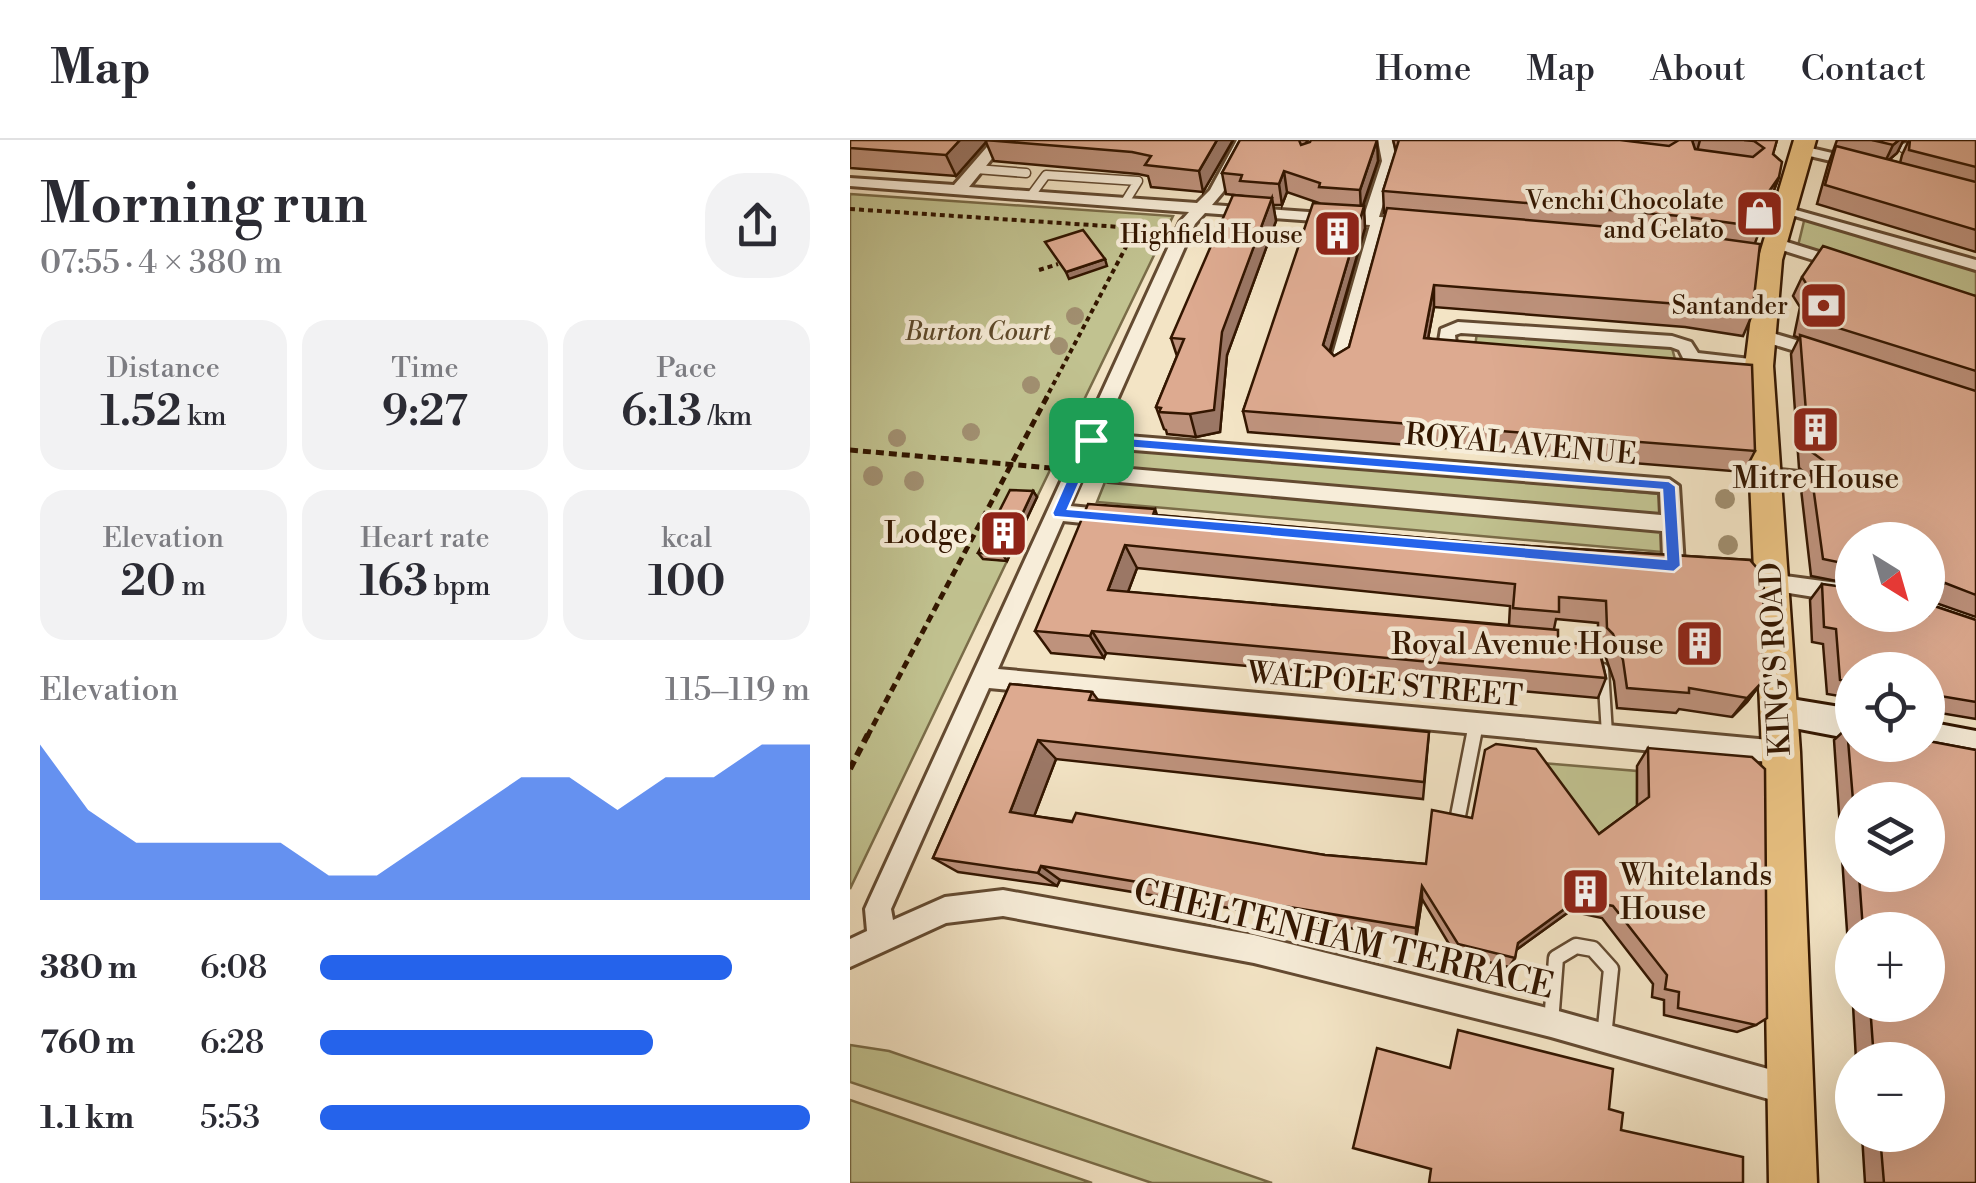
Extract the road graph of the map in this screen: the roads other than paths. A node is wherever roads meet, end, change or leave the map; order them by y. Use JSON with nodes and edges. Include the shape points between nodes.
{"nodes":[{"id":1,"x":1000,"y":140,"type":"edge"},
{"id":2,"x":1244,"y":140,"type":"edge"},
{"id":3,"x":1386,"y":140,"type":"edge"},
{"id":4,"x":1931,"y":140,"type":"edge"},
{"id":5,"x":1803,"y":145,"type":"edge"},
{"id":6,"x":1903,"y":148,"type":"edge"},
{"id":7,"x":1873,"y":168,"type":"edge"},
{"id":8,"x":976,"y":169,"type":"junction"},
{"id":9,"x":1026,"y":173,"type":"dead end"},
{"id":10,"x":850,"y":182,"type":"edge"},
{"id":11,"x":960,"y":190,"type":"junction"},
{"id":12,"x":1032,"y":194,"type":"junction"},
{"id":13,"x":1126,"y":202,"type":"junction"},
{"id":14,"x":1783,"y":208,"type":"junction"},
{"id":15,"x":1199,"y":209,"type":"junction"},
{"id":16,"x":1374,"y":220,"type":"junction"},
{"id":17,"x":1438,"y":226,"type":"edge"},
{"id":18,"x":1765,"y":253,"type":"junction"},
{"id":19,"x":1976,"y":264,"type":"edge"},
{"id":20,"x":1865,"y":272,"type":"edge"},
{"id":21,"x":1762,"y":335,"type":"junction"},
{"id":22,"x":1834,"y":357,"type":"edge"},
{"id":23,"x":1692,"y":358,"type":"junction"},
{"id":24,"x":1758,"y":366,"type":"junction"},
{"id":25,"x":1338,"y":368,"type":"edge"},
{"id":26,"x":1091,"y":440,"type":"junction"},
{"id":27,"x":1108,"y":474,"type":"dead end"},
{"id":28,"x":1763,"y":475,"type":"junction"},
{"id":29,"x":1800,"y":479,"type":"dead end"},
{"id":30,"x":1059,"y":513,"type":"junction"},
{"id":31,"x":1142,"y":520,"type":"edge"},
{"id":32,"x":1672,"y":524,"type":"junction"},
{"id":33,"x":1634,"y":562,"type":"edge"},
{"id":34,"x":1771,"y":583,"type":"junction"},
{"id":35,"x":1835,"y":592,"type":"edge"},
{"id":36,"x":1594,"y":657,"type":"edge"},
{"id":37,"x":983,"y":678,"type":"junction"},
{"id":38,"x":1477,"y":722,"type":"junction"},
{"id":39,"x":1835,"y":726,"type":"edge"},
{"id":40,"x":1780,"y":732,"type":"junction"},
{"id":41,"x":1607,"y":734,"type":"junction"},
{"id":42,"x":1945,"y":741,"type":"edge"},
{"id":43,"x":1976,"y":747,"type":"edge"},
{"id":44,"x":1456,"y":821,"type":"edge"},
{"id":45,"x":880,"y":938,"type":"junction"},
{"id":46,"x":850,"y":953,"type":"edge"},
{"id":47,"x":1551,"y":1023,"type":"junction"},
{"id":48,"x":1604,"y":1037,"type":"junction"},
{"id":49,"x":1790,"y":1090,"type":"junction"},
{"id":50,"x":1794,"y":1183,"type":"edge"}],
"edges":[{"from":1,"to":8,"type":"street"},
{"from":2,"to":15,"type":"street"},
{"from":3,"to":16,"type":"street","via":[[1389,161]]},
{"from":4,"to":6,"type":"lane"},
{"from":5,"to":7,"type":"street"},
{"from":5,"to":14,"type":"main road","name":"KING'S ROAD","via":[[1784,177]]},
{"from":8,"to":9,"type":"lane"},
{"from":8,"to":11,"type":"street"},
{"from":10,"to":11,"type":"street"},
{"from":11,"to":12,"type":"street"},
{"from":12,"to":13,"type":"street"},
{"from":12,"to":13,"type":"lane","via":[[1046,175],[1138,181]]},
{"from":13,"to":15,"type":"street"},
{"from":14,"to":18,"type":"main road","name":"KING'S ROAD"},
{"from":14,"to":19,"type":"street"},
{"from":15,"to":16,"type":"street"},
{"from":15,"to":26,"type":"street"},
{"from":16,"to":17,"type":"street"},
{"from":16,"to":25,"type":"street"},
{"from":18,"to":20,"type":"street"},
{"from":18,"to":21,"type":"main road","name":"KING'S ROAD"},
{"from":21,"to":22,"type":"street"},
{"from":21,"to":24,"type":"main road","name":"KING'S ROAD"},
{"from":23,"to":23,"type":"street","via":[[1684,370],[1672,372],[1476,354],[1445,344],[1448,330],[1482,326],[1672,342]]},
{"from":23,"to":24,"type":"street"},
{"from":24,"to":28,"type":"main road","name":"KING'S ROAD"},
{"from":26,"to":30,"type":"street"},
{"from":26,"to":32,"type":"street","name":"ROYAL AVENUE","via":[[1669,486]]},
{"from":27,"to":32,"type":"street"},
{"from":28,"to":29,"type":"street"},
{"from":28,"to":34,"type":"main road","name":"KING'S ROAD"},
{"from":30,"to":31,"type":"street"},
{"from":30,"to":37,"type":"street"},
{"from":32,"to":33,"type":"street","name":"ROYAL AVENUE","via":[[1674,566]]},
{"from":34,"to":35,"type":"street"},
{"from":34,"to":40,"type":"main road","name":"KING'S ROAD"},
{"from":36,"to":41,"type":"lane","via":[[1603,669]]},
{"from":37,"to":38,"type":"street","name":"WALPOLE STREET"},
{"from":37,"to":45,"type":"street","via":[[878,909]]},
{"from":38,"to":41,"type":"street","name":"WALPOLE STREET"},
{"from":38,"to":44,"type":"lane"},
{"from":39,"to":40,"type":"street"},
{"from":40,"to":41,"type":"street","name":"WALPOLE STREET"},
{"from":40,"to":49,"type":"main road","name":"KING'S ROAD"},
{"from":42,"to":43,"type":"street"},
{"from":45,"to":46,"type":"street","name":"CHELTENHAM TERRACE"},
{"from":45,"to":47,"type":"street","name":"CHELTENHAM TERRACE","via":[[944,910],[1002,903],[1254,949]]},
{"from":47,"to":48,"type":"street","name":"CHELTENHAM TERRACE"},
{"from":47,"to":48,"type":"lane","via":[[1556,958],[1576,946],[1593,950],[1611,969]]},
{"from":48,"to":49,"type":"street","name":"CHELTENHAM TERRACE"},
{"from":49,"to":50,"type":"main road","name":"KING'S ROAD"}]}
